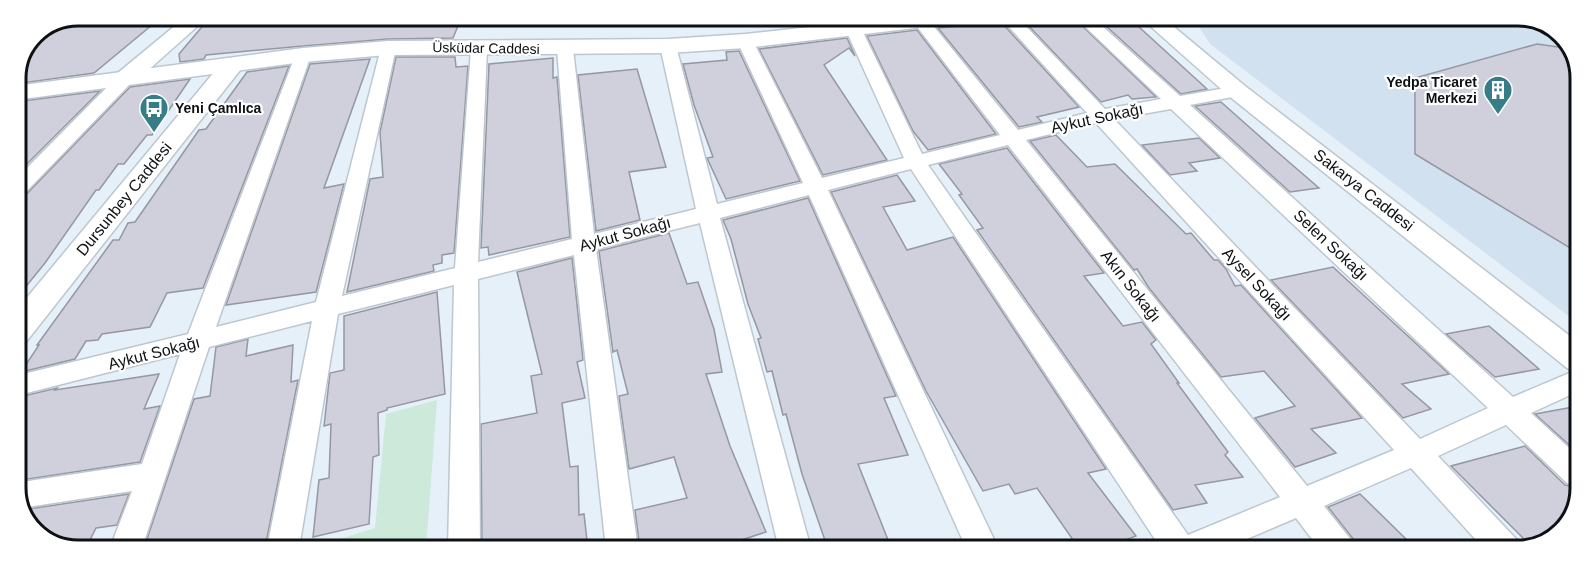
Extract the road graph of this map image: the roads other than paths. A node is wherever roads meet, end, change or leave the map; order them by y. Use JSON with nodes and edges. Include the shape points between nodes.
{"nodes":[{"id":1,"x":188,"y":25,"type":"edge"},
{"id":2,"x":882,"y":25,"type":"edge"},
{"id":3,"x":924,"y":25,"type":"edge"},
{"id":4,"x":1015,"y":25,"type":"edge"},
{"id":5,"x":1092,"y":25,"type":"edge"},
{"id":6,"x":1160,"y":25,"type":"edge"},
{"id":7,"x":853,"y":28,"type":"junction"},
{"id":8,"x":745,"y":41,"type":"junction"},
{"id":9,"x":668,"y":46,"type":"junction"},
{"id":10,"x":388,"y":48,"type":"junction"},
{"id":11,"x":479,"y":49,"type":"junction"},
{"id":12,"x":565,"y":49,"type":"junction"},
{"id":13,"x":303,"y":55,"type":"junction"},
{"id":14,"x":233,"y":64,"type":"junction"},
{"id":15,"x":127,"y":76,"type":"junction"},
{"id":16,"x":26,"y":91,"type":"edge"},
{"id":17,"x":1238,"y":91,"type":"junction"},
{"id":18,"x":1176,"y":103,"type":"junction"},
{"id":19,"x":1098,"y":116,"type":"junction"},
{"id":20,"x":1012,"y":138,"type":"junction"},
{"id":21,"x":916,"y":162,"type":"junction"},
{"id":22,"x":26,"y":181,"type":"edge"},
{"id":23,"x":815,"y":186,"type":"junction"},
{"id":24,"x":708,"y":212,"type":"junction"},
{"id":25,"x":584,"y":245,"type":"junction"},
{"id":26,"x":466,"y":274,"type":"junction"},
{"id":27,"x":327,"y":308,"type":"junction"},
{"id":28,"x":26,"y":320,"type":"edge"},
{"id":29,"x":197,"y":343,"type":"junction"},
{"id":30,"x":1570,"y":353,"type":"edge"},
{"id":31,"x":1570,"y":382,"type":"edge"},
{"id":32,"x":26,"y":383,"type":"edge"},
{"id":33,"x":1509,"y":411,"type":"junction"},
{"id":34,"x":1417,"y":453,"type":"junction"},
{"id":35,"x":1570,"y":467,"type":"edge"},
{"id":36,"x":153,"y":475,"type":"junction"},
{"id":37,"x":26,"y":494,"type":"edge"},
{"id":38,"x":1303,"y":503,"type":"junction"},
{"id":39,"x":129,"y":540,"type":"edge"},
{"id":40,"x":284,"y":540,"type":"edge"},
{"id":41,"x":464,"y":540,"type":"edge"},
{"id":42,"x":621,"y":540,"type":"edge"},
{"id":43,"x":793,"y":540,"type":"edge"},
{"id":44,"x":978,"y":540,"type":"edge"},
{"id":45,"x":1172,"y":540,"type":"edge"},
{"id":46,"x":1212,"y":540,"type":"edge"},
{"id":47,"x":1332,"y":540,"type":"edge"},
{"id":48,"x":1498,"y":540,"type":"edge"}],
"edges":[{"from":1,"to":15,"type":"street"},
{"from":2,"to":7,"type":"main road","name":"Üsküdar Caddesi"},
{"from":3,"to":20,"type":"street","name":"Akın Sokağı"},
{"from":4,"to":19,"type":"street","name":"Aysel Sokağı"},
{"from":5,"to":18,"type":"street","name":"Selen Sokağı"},
{"from":6,"to":17,"type":"street","name":"Sakarya Caddesi"},
{"from":7,"to":8,"type":"main road","name":"Üsküdar Caddesi"},
{"from":7,"to":21,"type":"street"},
{"from":8,"to":9,"type":"main road","name":"Üsküdar Caddesi"},
{"from":8,"to":23,"type":"street"},
{"from":9,"to":12,"type":"main road","name":"Üsküdar Caddesi"},
{"from":9,"to":24,"type":"street"},
{"from":10,"to":11,"type":"main road","name":"Üsküdar Caddesi"},
{"from":10,"to":13,"type":"main road","name":"Üsküdar Caddesi"},
{"from":10,"to":27,"type":"street"},
{"from":11,"to":12,"type":"main road","name":"Üsküdar Caddesi"},
{"from":11,"to":26,"type":"street"},
{"from":12,"to":25,"type":"street"},
{"from":13,"to":14,"type":"main road","name":"Üsküdar Caddesi"},
{"from":13,"to":29,"type":"street"},
{"from":14,"to":15,"type":"main road","name":"Üsküdar Caddesi"},
{"from":14,"to":28,"type":"street","name":"Dursunbey Caddesi"},
{"from":15,"to":16,"type":"main road","name":"Üsküdar Caddesi"},
{"from":15,"to":22,"type":"street"},
{"from":17,"to":18,"type":"street","name":"Aykut Sokağı"},
{"from":17,"to":30,"type":"street","name":"Sakarya Caddesi"},
{"from":18,"to":19,"type":"street","name":"Aykut Sokağı"},
{"from":18,"to":33,"type":"street","name":"Selen Sokağı"},
{"from":19,"to":20,"type":"street","name":"Aykut Sokağı"},
{"from":19,"to":34,"type":"street","name":"Aysel Sokağı"},
{"from":20,"to":21,"type":"street","name":"Aykut Sokağı"},
{"from":20,"to":38,"type":"street","name":"Akın Sokağı"},
{"from":21,"to":23,"type":"street","name":"Aykut Sokağı"},
{"from":21,"to":45,"type":"street"},
{"from":23,"to":24,"type":"street","name":"Aykut Sokağı"},
{"from":23,"to":44,"type":"street"},
{"from":24,"to":25,"type":"street","name":"Aykut Sokağı"},
{"from":24,"to":43,"type":"street"},
{"from":25,"to":26,"type":"street","name":"Aykut Sokağı"},
{"from":25,"to":42,"type":"street"},
{"from":26,"to":27,"type":"street","name":"Aykut Sokağı"},
{"from":26,"to":41,"type":"street"},
{"from":27,"to":29,"type":"street","name":"Aykut Sokağı"},
{"from":27,"to":40,"type":"street"},
{"from":29,"to":32,"type":"street","name":"Aykut Sokağı"},
{"from":29,"to":36,"type":"street"},
{"from":31,"to":33,"type":"street"},
{"from":33,"to":34,"type":"street"},
{"from":33,"to":35,"type":"street","name":"Selen Sokağı"},
{"from":34,"to":38,"type":"street"},
{"from":34,"to":48,"type":"street","name":"Aysel Sokağı"},
{"from":36,"to":37,"type":"street"},
{"from":36,"to":39,"type":"street"},
{"from":38,"to":46,"type":"street"},
{"from":38,"to":47,"type":"street","name":"Akın Sokağı"}]}
